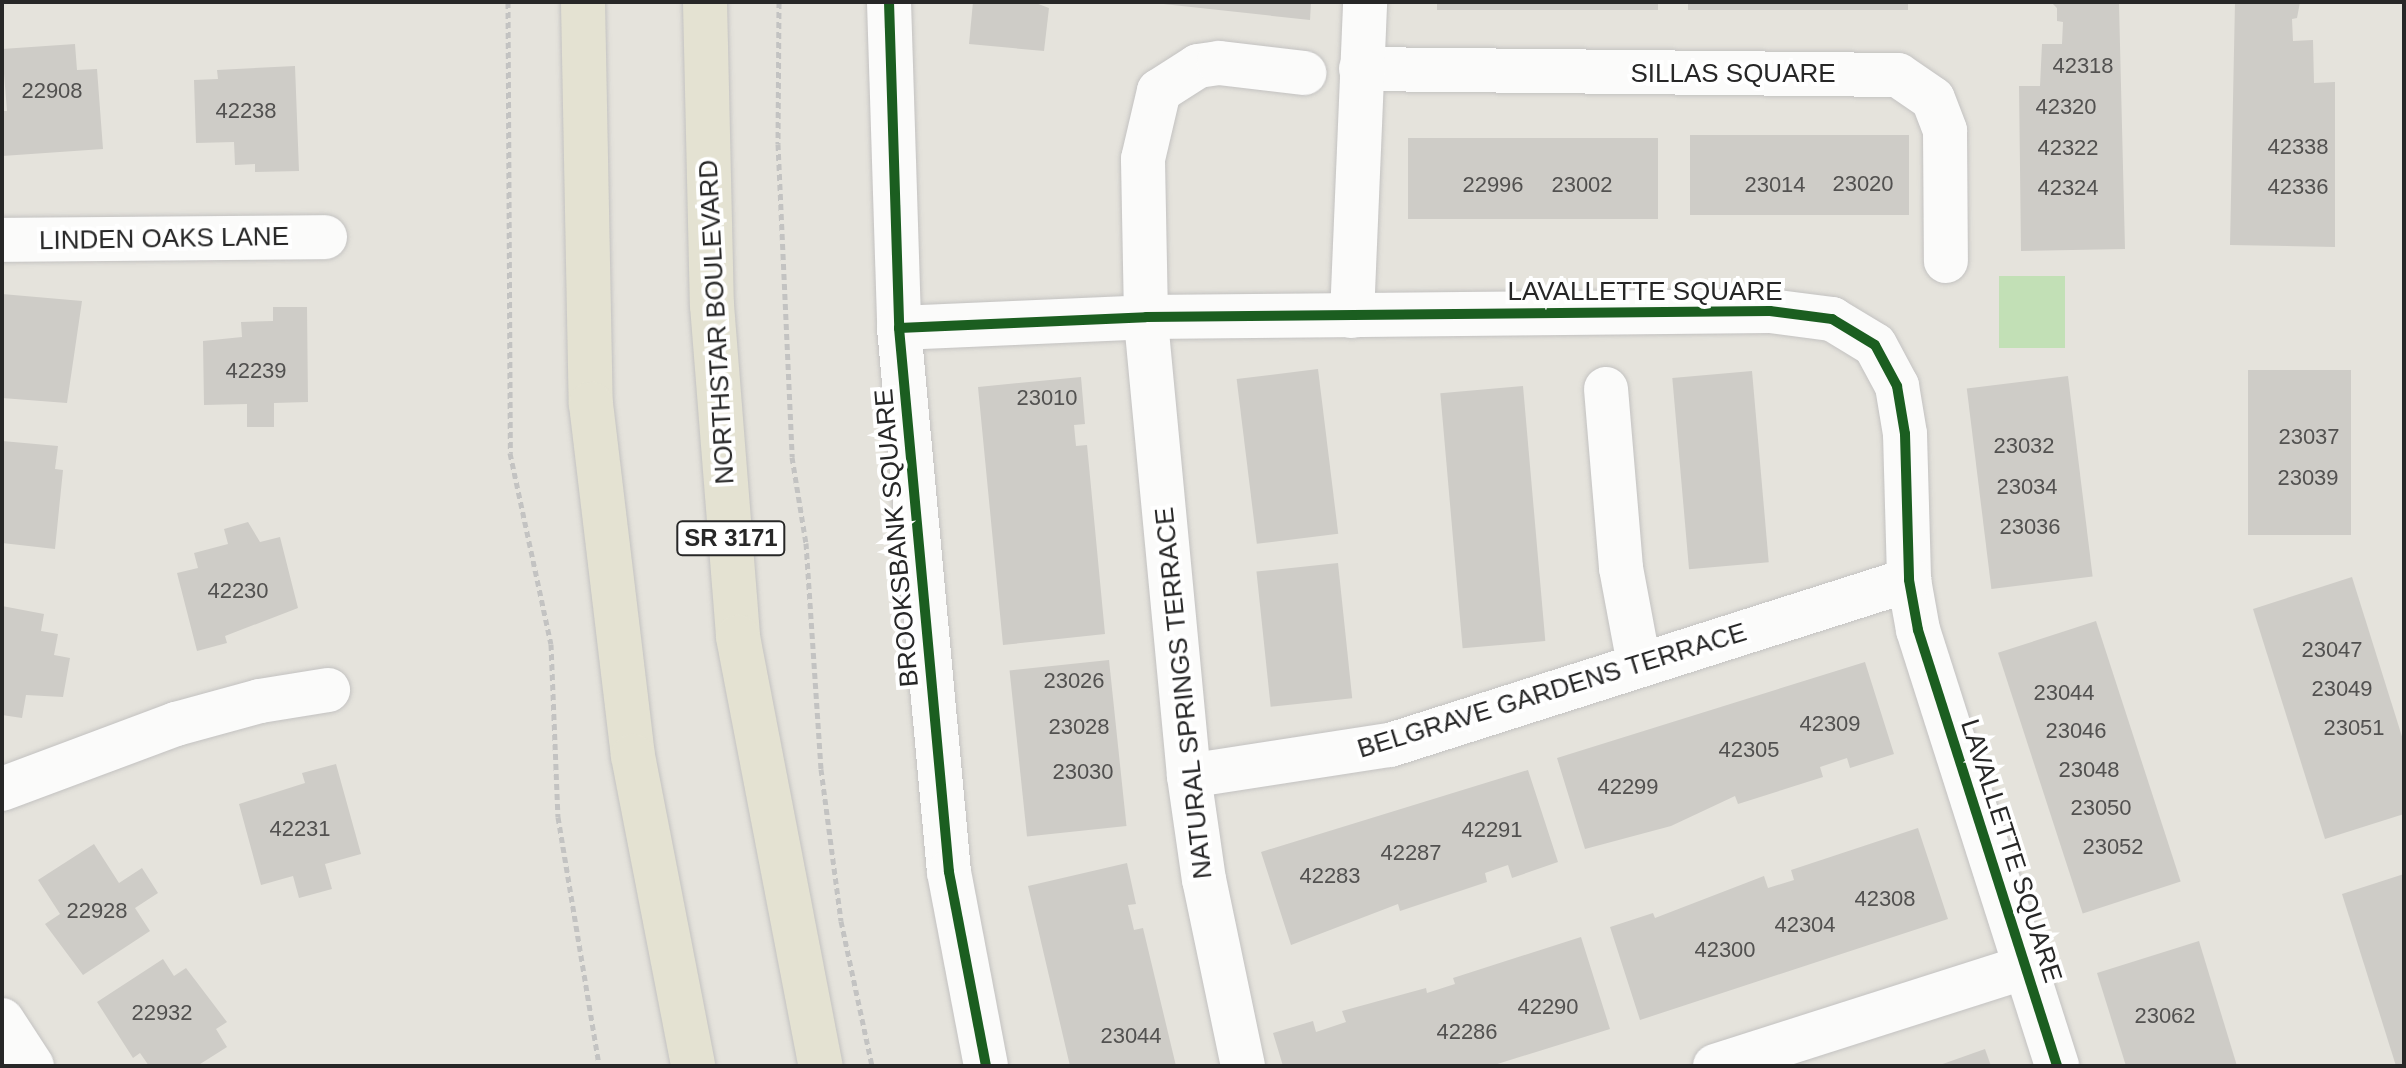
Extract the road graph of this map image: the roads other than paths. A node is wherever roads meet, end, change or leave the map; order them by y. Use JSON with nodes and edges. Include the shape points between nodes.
{"nodes":[{"id":1,"x":583,"y":2,"type":"edge"},
{"id":2,"x":705,"y":2,"type":"edge"},
{"id":3,"x":889,"y":2,"type":"edge"},
{"id":4,"x":1365,"y":2,"type":"edge"},
{"id":5,"x":1361,"y":69,"type":"junction"},
{"id":6,"x":1304,"y":73,"type":"dead end"},
{"id":7,"x":325,"y":237,"type":"dead end"},
{"id":8,"x":2,"y":240,"type":"edge"},
{"id":9,"x":1946,"y":261,"type":"dead end"},
{"id":10,"x":1352,"y":316,"type":"junction"},
{"id":11,"x":1146,"y":317,"type":"junction"},
{"id":12,"x":899,"y":328,"type":"junction"},
{"id":13,"x":1606,"y":389,"type":"dead end"},
{"id":14,"x":1909,"y":580,"type":"junction"},
{"id":15,"x":1639,"y":664,"type":"junction"},
{"id":16,"x":328,"y":690,"type":"dead end"},
{"id":17,"x":1189,"y":776,"type":"junction"},
{"id":18,"x":2,"y":789,"type":"edge"},
{"id":19,"x":2025,"y":967,"type":"junction"},
{"id":20,"x":2,"y":1020,"type":"edge"},
{"id":21,"x":32,"y":1066,"type":"edge"},
{"id":22,"x":693,"y":1066,"type":"edge"},
{"id":23,"x":821,"y":1066,"type":"edge"},
{"id":24,"x":986,"y":1066,"type":"edge"},
{"id":25,"x":1243,"y":1066,"type":"edge"},
{"id":26,"x":1715,"y":1066,"type":"edge"},
{"id":27,"x":2057,"y":1066,"type":"edge"}],
"edges":[{"from":1,"to":22,"type":"main road","via":[[591,404],[633,756]]},
{"from":2,"to":23,"type":"main road","name":"NORTHSTAR BOULEVARD","number":"SR 3171","via":[[712,305],[738,637]]},
{"from":3,"to":12,"type":"street","name":"BROOKSBANK SQUARE"},
{"from":4,"to":5,"type":"street"},
{"from":5,"to":9,"type":"street","name":"SILLAS SQUARE","via":[[1898,75],[1933,99],[1945,131]]},
{"from":5,"to":10,"type":"street"},
{"from":6,"to":11,"type":"street","name":"NATURAL SPRINGS TERRACE","via":[[1219,63],[1198,66],[1159,91],[1143,159]]},
{"from":7,"to":8,"type":"street","name":"LINDEN OAKS LANE"},
{"from":10,"to":11,"type":"street","name":"LAVALLETTE SQUARE"},
{"from":10,"to":14,"type":"street","name":"LAVALLETTE SQUARE","via":[[1770,311],[1832,319],[1875,345],[1897,386],[1905,434]]},
{"from":11,"to":12,"type":"street","name":"LAVALLETTE SQUARE"},
{"from":11,"to":17,"type":"street","name":"NATURAL SPRINGS TERRACE"},
{"from":12,"to":24,"type":"street","name":"BROOKSBANK SQUARE","via":[[949,872]]},
{"from":13,"to":15,"type":"street","via":[[1621,568]]},
{"from":14,"to":15,"type":"street","name":"BELGRAVE GARDENS TERRACE"},
{"from":14,"to":19,"type":"street","name":"LAVALLETTE SQUARE","via":[[1918,630]]},
{"from":15,"to":17,"type":"street","name":"BELGRAVE GARDENS TERRACE","via":[[1390,745]]},
{"from":16,"to":18,"type":"street","via":[[260,701],[176,724]]},
{"from":17,"to":25,"type":"street","name":"NATURAL SPRINGS TERRACE","via":[[1204,880]]},
{"from":19,"to":26,"type":"street"},
{"from":19,"to":27,"type":"street","name":"LAVALLETTE SQUARE"},
{"from":20,"to":21,"type":"street"}]}
